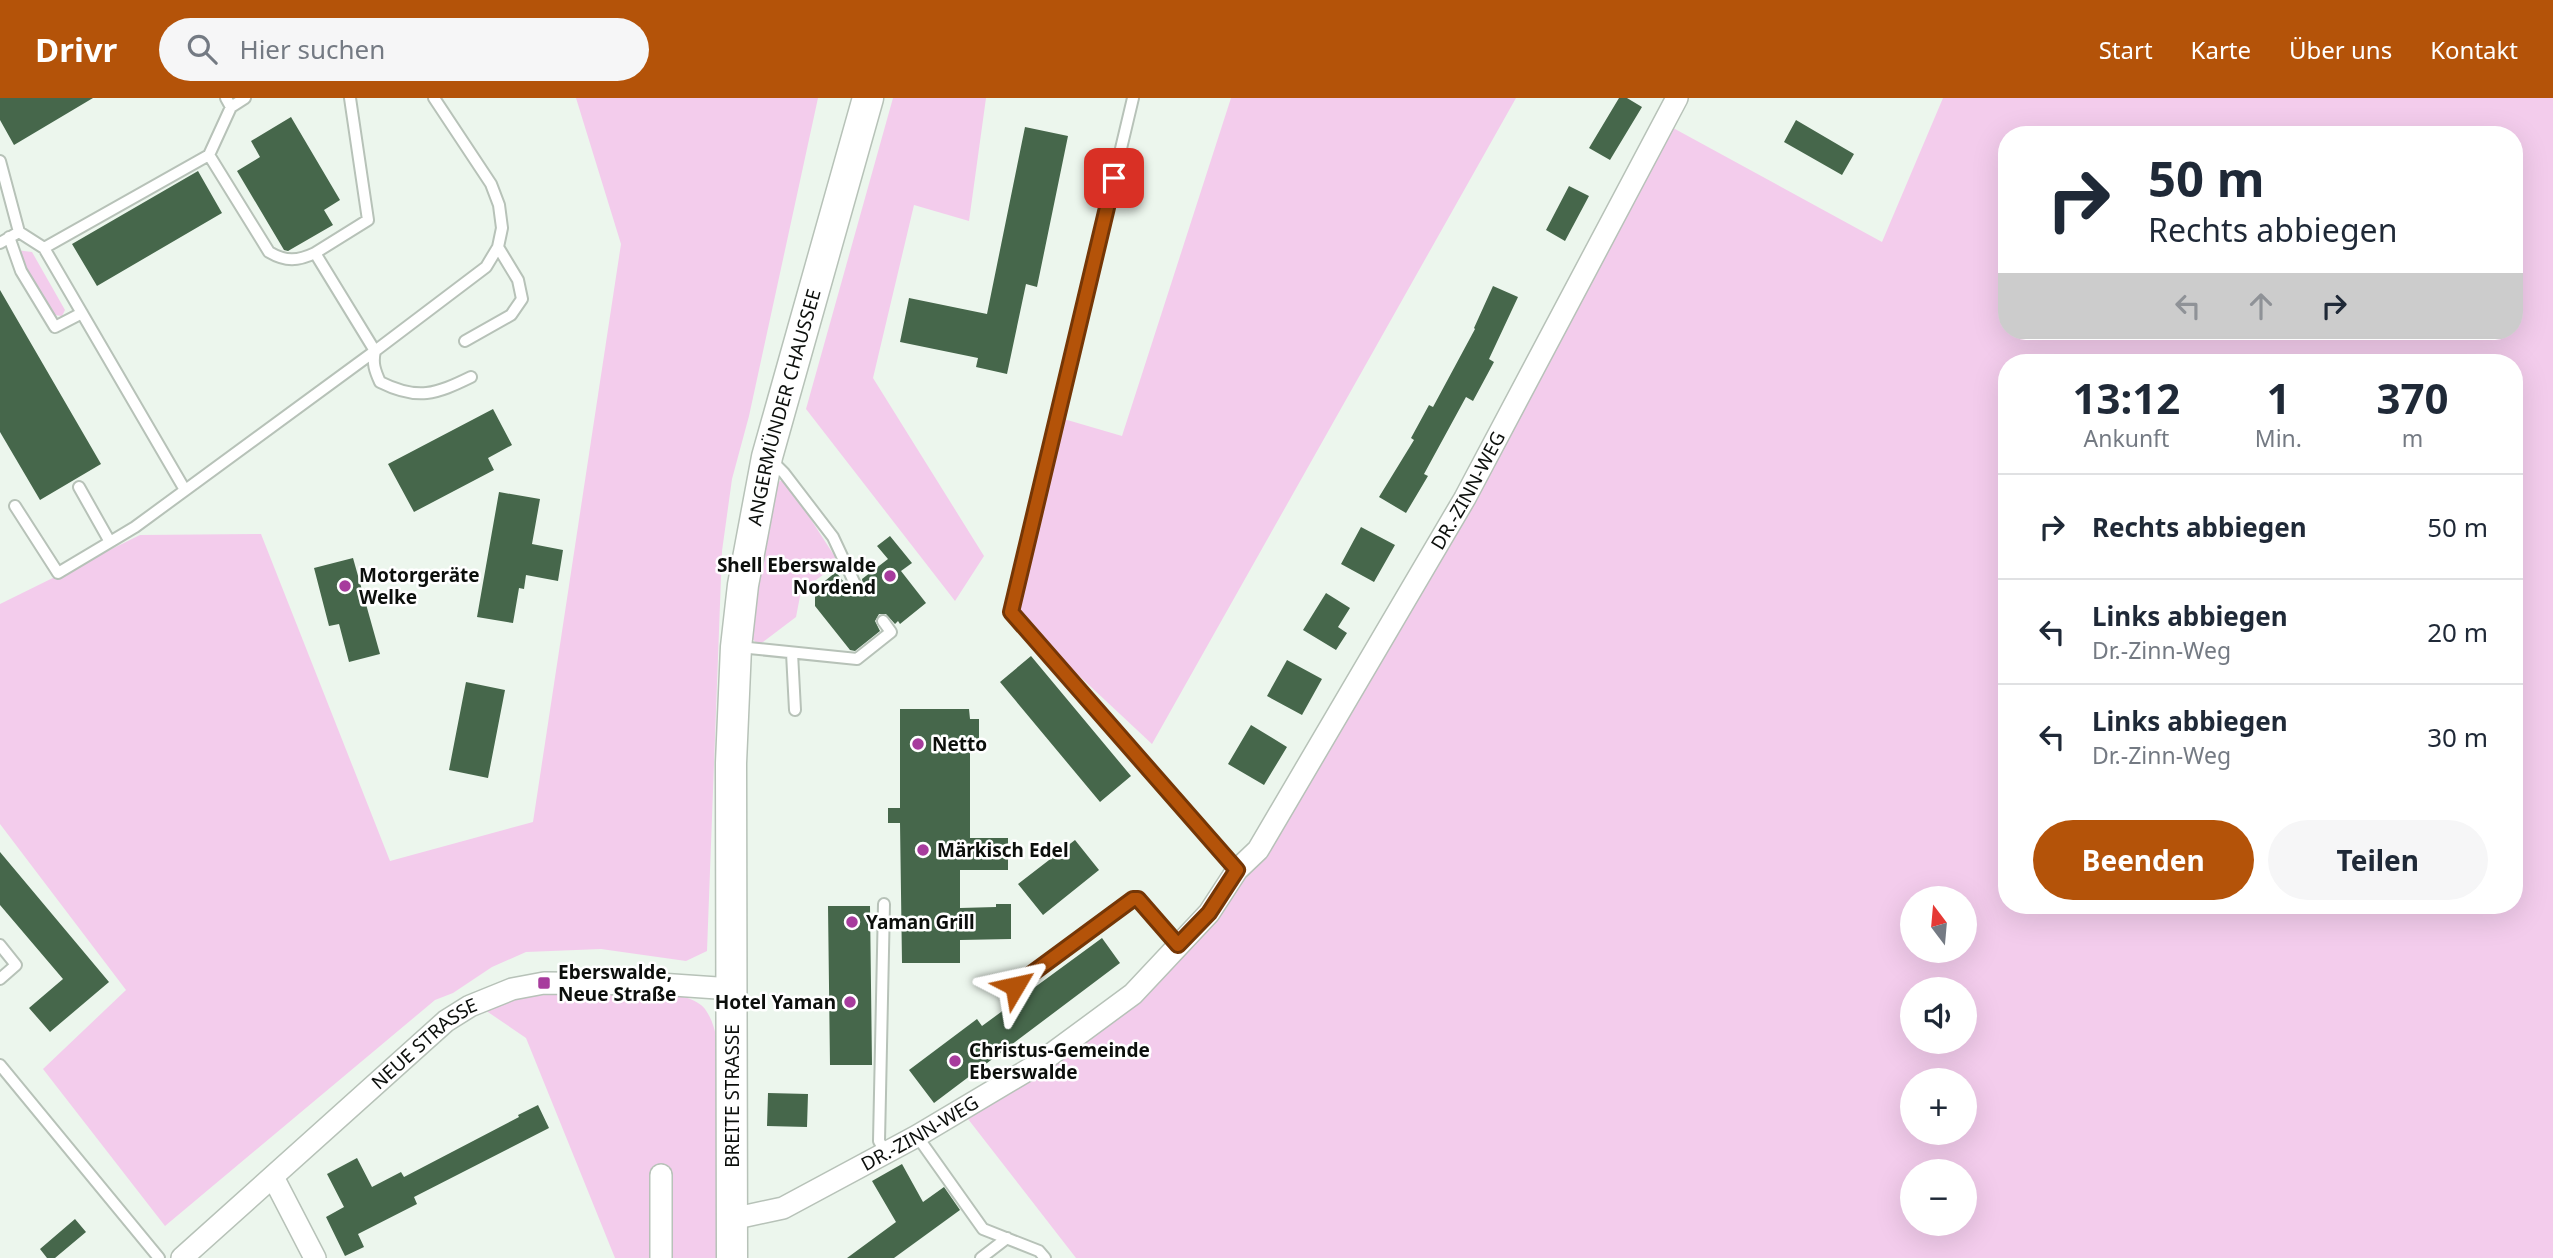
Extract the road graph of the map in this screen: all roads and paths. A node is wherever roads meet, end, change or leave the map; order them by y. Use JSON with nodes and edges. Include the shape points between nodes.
{"nodes":[{"id":1,"x":246,"y":98,"type":"edge"},
{"id":2,"x":350,"y":98,"type":"edge"},
{"id":3,"x":434,"y":98,"type":"edge"},
{"id":4,"x":868,"y":98,"type":"edge"},
{"id":5,"x":1133,"y":98,"type":"edge"},
{"id":6,"x":1677,"y":98,"type":"edge"},
{"id":7,"x":228,"y":102,"type":"edge"},
{"id":8,"x":209,"y":155,"type":"junction"},
{"id":9,"x":0,"y":161,"type":"edge"},
{"id":10,"x":9,"y":237,"type":"edge"},
{"id":11,"x":498,"y":247,"type":"junction"},
{"id":12,"x":44,"y":248,"type":"junction"},
{"id":13,"x":315,"y":253,"type":"junction"},
{"id":14,"x":82,"y":313,"type":"junction"},
{"id":15,"x":465,"y":341,"type":"dead end"},
{"id":16,"x":376,"y":351,"type":"junction"},
{"id":17,"x":471,"y":377,"type":"dead end"},
{"id":18,"x":767,"y":457,"type":"junction"},
{"id":19,"x":79,"y":487,"type":"dead end"},
{"id":20,"x":185,"y":490,"type":"junction"},
{"id":21,"x":15,"y":506,"type":"dead end"},
{"id":22,"x":110,"y":542,"type":"junction"},
{"id":23,"x":855,"y":584,"type":"dead end"},
{"id":24,"x":883,"y":621,"type":"dead end"},
{"id":25,"x":736,"y":647,"type":"junction"},
{"id":26,"x":792,"y":653,"type":"junction"},
{"id":27,"x":795,"y":710,"type":"dead end"},
{"id":28,"x":1237,"y":870,"type":"junction"},
{"id":29,"x":884,"y":904,"type":"dead end"},
{"id":30,"x":732,"y":934,"type":"joint"},
{"id":31,"x":0,"y":945,"type":"edge"},
{"id":32,"x":1178,"y":945,"type":"junction"},
{"id":33,"x":0,"y":979,"type":"edge"},
{"id":34,"x":1015,"y":986,"type":"dead end"},
{"id":35,"x":732,"y":989,"type":"junction"},
{"id":36,"x":0,"y":1066,"type":"edge"},
{"id":37,"x":917,"y":1136,"type":"junction"},
{"id":38,"x":886,"y":1153,"type":"junction"},
{"id":39,"x":661,"y":1175,"type":"dead end"},
{"id":40,"x":273,"y":1177,"type":"junction"},
{"id":41,"x":732,"y":1219,"type":"junction"},
{"id":42,"x":1007,"y":1238,"type":"junction"},
{"id":43,"x":159,"y":1258,"type":"edge"},
{"id":44,"x":182,"y":1258,"type":"edge"},
{"id":45,"x":315,"y":1258,"type":"edge"},
{"id":46,"x":661,"y":1258,"type":"edge"},
{"id":47,"x":732,"y":1258,"type":"edge"},
{"id":48,"x":981,"y":1258,"type":"edge"},
{"id":49,"x":1045,"y":1258,"type":"edge"}],
"edges":[{"from":1,"to":7,"type":"lane"},
{"from":2,"to":13,"type":"lane","via":[[368,220]]},
{"from":3,"to":11,"type":"lane","via":[[491,184],[502,228]]},
{"from":4,"to":18,"type":"main road","name":"ANGERMÜNDER CHAUSSEE"},
{"from":5,"to":28,"type":"lane","via":[[1011,612]]},
{"from":6,"to":28,"type":"street","name":"DR.-ZINN-WEG","via":[[1465,498],[1258,850]]},
{"from":7,"to":8,"type":"lane"},
{"from":8,"to":12,"type":"lane"},
{"from":8,"to":13,"type":"lane","via":[[269,252],[291,261]]},
{"from":9,"to":10,"type":"lane"},
{"from":10,"to":12,"type":"lane"},
{"from":10,"to":14,"type":"lane","via":[[21,271],[55,327]]},
{"from":11,"to":15,"type":"lane","via":[[518,280],[522,299],[511,315]]},
{"from":11,"to":16,"type":"lane","via":[[486,267]]},
{"from":12,"to":14,"type":"lane"},
{"from":13,"to":16,"type":"lane"},
{"from":14,"to":20,"type":"lane"},
{"from":16,"to":17,"type":"lane","via":[[373,359],[380,382],[416,395],[439,392]]},
{"from":16,"to":20,"type":"lane"},
{"from":18,"to":23,"type":"lane","via":[[785,473],[833,537]]},
{"from":18,"to":25,"type":"main road","name":"ANGERMÜNDER CHAUSSEE"},
{"from":19,"to":22,"type":"lane"},
{"from":20,"to":22,"type":"lane"},
{"from":21,"to":22,"type":"lane","via":[[58,573]]},
{"from":24,"to":26,"type":"lane","via":[[891,632],[857,659]]},
{"from":25,"to":26,"type":"lane"},
{"from":25,"to":30,"type":"main road","name":"ANGERMÜNDER CHAUSSEE"},
{"from":26,"to":27,"type":"lane"},
{"from":28,"to":32,"type":"street","name":"DR.-ZINN-WEG","via":[[1209,913]]},
{"from":29,"to":38,"type":"lane","via":[[879,1141]]},
{"from":30,"to":35,"type":"main road","name":"BREITE STRASSE"},
{"from":31,"to":33,"type":"lane","via":[[16,965]]},
{"from":32,"to":34,"type":"lane","via":[[1138,899],[1133,899]]},
{"from":32,"to":37,"type":"street","name":"DR.-ZINN-WEG","via":[[1133,994],[1038,1064]]},
{"from":35,"to":40,"type":"street","name":"NEUE STRASSE","via":[[544,984],[512,989],[470,1006],[446,1021]]},
{"from":35,"to":41,"type":"main road","name":"BREITE STRASSE"},
{"from":36,"to":43,"type":"lane"},
{"from":37,"to":38,"type":"street","name":"DR.-ZINN-WEG"},
{"from":37,"to":42,"type":"lane","via":[[983,1229]]},
{"from":38,"to":41,"type":"street","name":"DR.-ZINN-WEG","via":[[783,1208]]},
{"from":39,"to":46,"type":"street"},
{"from":40,"to":44,"type":"street","name":"NEUE STRASSE"},
{"from":40,"to":45,"type":"street"},
{"from":41,"to":47,"type":"main road","name":"BREITE STRASSE"},
{"from":42,"to":48,"type":"lane"},
{"from":42,"to":49,"type":"lane"}]}
